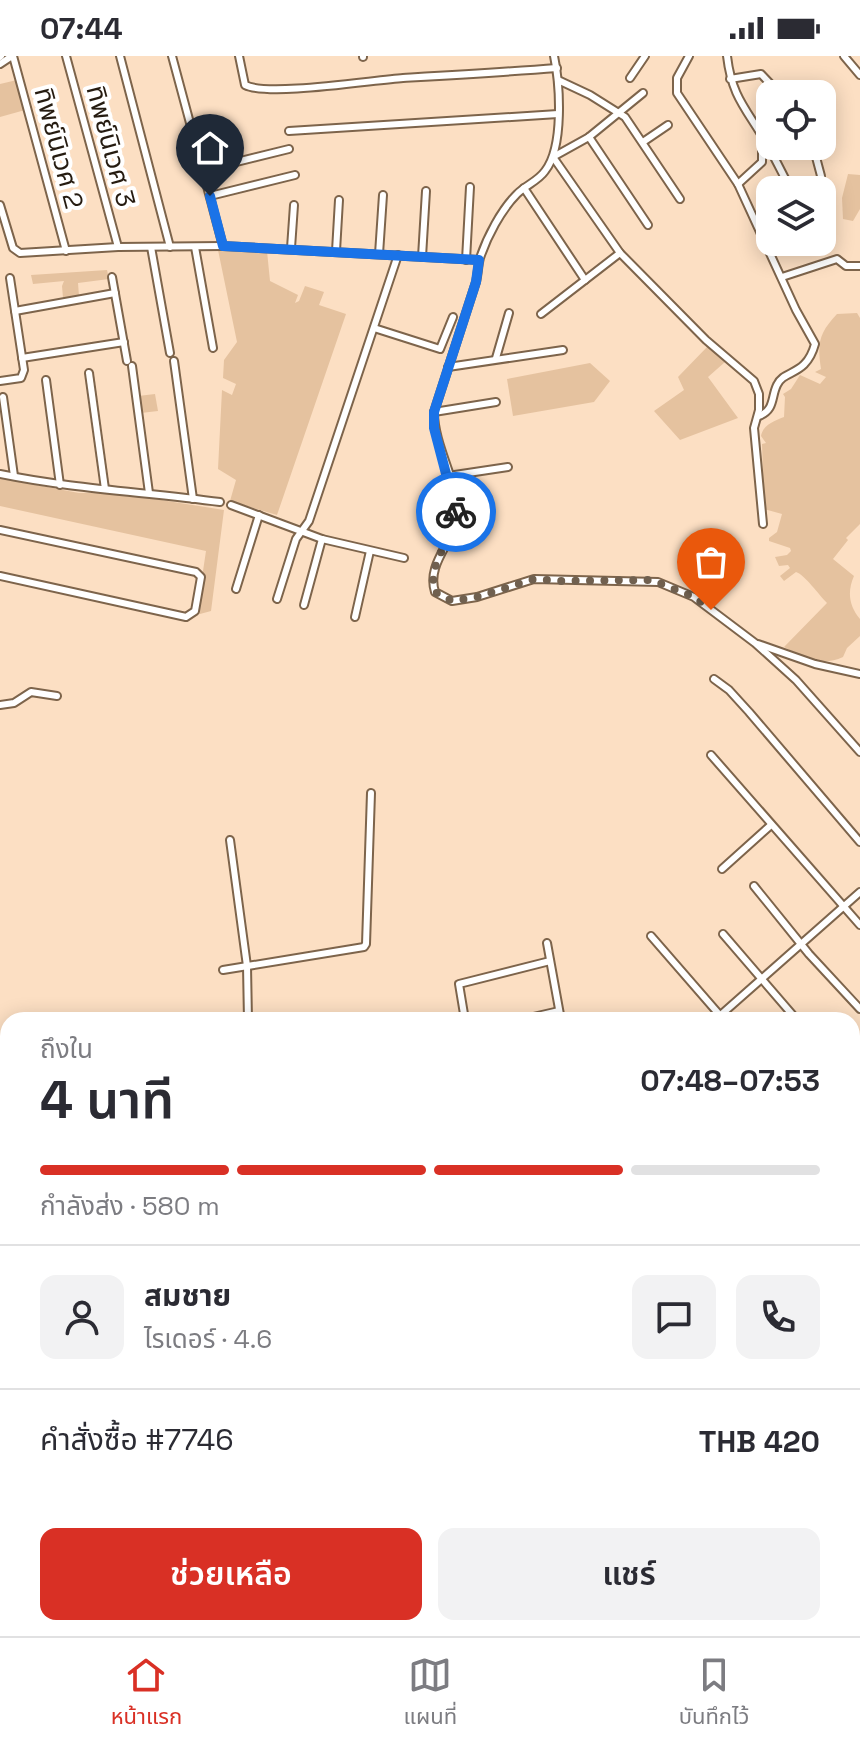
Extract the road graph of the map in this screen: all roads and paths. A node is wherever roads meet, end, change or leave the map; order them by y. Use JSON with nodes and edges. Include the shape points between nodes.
{"nodes":[{"id":1,"x":12,"y":56,"type":"edge"},
{"id":2,"x":66,"y":56,"type":"edge"},
{"id":3,"x":120,"y":56,"type":"edge"},
{"id":4,"x":172,"y":56,"type":"edge"},
{"id":5,"x":239,"y":56,"type":"edge"},
{"id":6,"x":554,"y":56,"type":"edge"},
{"id":7,"x":645,"y":56,"type":"edge"},
{"id":8,"x":689,"y":56,"type":"edge"},
{"id":9,"x":727,"y":56,"type":"edge"},
{"id":10,"x":844,"y":56,"type":"edge"},
{"id":11,"x":0,"y":64,"type":"edge"},
{"id":12,"x":557,"y":68,"type":"junction"},
{"id":13,"x":860,"y":75,"type":"edge"},
{"id":14,"x":630,"y":78,"type":"dead end"},
{"id":15,"x":730,"y":79,"type":"junction"},
{"id":16,"x":558,"y":80,"type":"junction"},
{"id":17,"x":767,"y":80,"type":"edge"},
{"id":18,"x":643,"y":93,"type":"dead end"},
{"id":19,"x":619,"y":112,"type":"junction"},
{"id":20,"x":558,"y":114,"type":"junction"},
{"id":21,"x":668,"y":125,"type":"dead end"},
{"id":22,"x":756,"y":128,"type":"edge"},
{"id":23,"x":289,"y":131,"type":"dead end"},
{"id":24,"x":589,"y":137,"type":"junction"},
{"id":25,"x":643,"y":142,"type":"junction"},
{"id":26,"x":289,"y":149,"type":"dead end"},
{"id":27,"x":553,"y":157,"type":"junction"},
{"id":28,"x":817,"y":160,"type":"edge"},
{"id":29,"x":775,"y":161,"type":"joint"},
{"id":30,"x":762,"y":162,"type":"joint"},
{"id":31,"x":204,"y":170,"type":"junction"},
{"id":32,"x":295,"y":175,"type":"dead end"},
{"id":33,"x":783,"y":176,"type":"edge"},
{"id":34,"x":821,"y":176,"type":"dead end"},
{"id":35,"x":738,"y":184,"type":"junction"},
{"id":36,"x":470,"y":187,"type":"dead end"},
{"id":37,"x":524,"y":188,"type":"junction"},
{"id":38,"x":426,"y":191,"type":"dead end"},
{"id":39,"x":383,"y":195,"type":"dead end"},
{"id":40,"x":210,"y":196,"type":"junction"},
{"id":41,"x":680,"y":199,"type":"dead end"},
{"id":42,"x":339,"y":200,"type":"dead end"},
{"id":43,"x":0,"y":205,"type":"edge"},
{"id":44,"x":294,"y":205,"type":"dead end"},
{"id":45,"x":648,"y":225,"type":"dead end"},
{"id":46,"x":223,"y":246,"type":"junction"},
{"id":47,"x":118,"y":247,"type":"junction"},
{"id":48,"x":151,"y":247,"type":"junction"},
{"id":49,"x":170,"y":247,"type":"junction"},
{"id":50,"x":195,"y":247,"type":"junction"},
{"id":51,"x":291,"y":248,"type":"junction"},
{"id":52,"x":66,"y":251,"type":"junction"},
{"id":53,"x":336,"y":251,"type":"junction"},
{"id":54,"x":620,"y":253,"type":"junction"},
{"id":55,"x":379,"y":254,"type":"junction"},
{"id":56,"x":398,"y":255,"type":"junction"},
{"id":57,"x":422,"y":257,"type":"junction"},
{"id":58,"x":466,"y":260,"type":"junction"},
{"id":59,"x":479,"y":260,"type":"junction"},
{"id":60,"x":860,"y":266,"type":"edge"},
{"id":61,"x":112,"y":277,"type":"dead end"},
{"id":62,"x":782,"y":277,"type":"junction"},
{"id":63,"x":10,"y":278,"type":"dead end"},
{"id":64,"x":585,"y":280,"type":"junction"},
{"id":65,"x":115,"y":293,"type":"junction"},
{"id":66,"x":15,"y":311,"type":"junction"},
{"id":67,"x":509,"y":313,"type":"dead end"},
{"id":68,"x":541,"y":314,"type":"dead end"},
{"id":69,"x":453,"y":317,"type":"dead end"},
{"id":70,"x":374,"y":328,"type":"junction"},
{"id":71,"x":124,"y":342,"type":"junction"},
{"id":72,"x":213,"y":348,"type":"dead end"},
{"id":73,"x":563,"y":350,"type":"dead end"},
{"id":74,"x":22,"y":358,"type":"junction"},
{"id":75,"x":496,"y":358,"type":"junction"},
{"id":76,"x":448,"y":367,"type":"junction"},
{"id":77,"x":89,"y":373,"type":"dead end"},
{"id":78,"x":46,"y":380,"type":"dead end"},
{"id":79,"x":0,"y":381,"type":"edge"},
{"id":80,"x":3,"y":397,"type":"dead end"},
{"id":81,"x":496,"y":402,"type":"dead end"},
{"id":82,"x":434,"y":412,"type":"junction"},
{"id":83,"x":759,"y":416,"type":"junction"},
{"id":84,"x":508,"y":467,"type":"dead end"},
{"id":85,"x":0,"y":474,"type":"edge"},
{"id":86,"x":14,"y":476,"type":"junction"},
{"id":87,"x":448,"y":476,"type":"junction"},
{"id":88,"x":60,"y":485,"type":"junction"},
{"id":89,"x":105,"y":489,"type":"junction"},
{"id":90,"x":149,"y":493,"type":"junction"},
{"id":91,"x":193,"y":499,"type":"junction"},
{"id":92,"x":220,"y":502,"type":"dead end"},
{"id":93,"x":231,"y":505,"type":"dead end"},
{"id":94,"x":259,"y":515,"type":"junction"},
{"id":95,"x":763,"y":524,"type":"dead end"},
{"id":96,"x":0,"y":530,"type":"edge"},
{"id":97,"x":300,"y":530,"type":"junction"},
{"id":98,"x":322,"y":539,"type":"junction"},
{"id":99,"x":370,"y":551,"type":"junction"},
{"id":100,"x":404,"y":558,"type":"dead end"},
{"id":101,"x":0,"y":576,"type":"edge"},
{"id":102,"x":236,"y":589,"type":"dead end"},
{"id":103,"x":277,"y":599,"type":"dead end"},
{"id":104,"x":304,"y":605,"type":"dead end"},
{"id":105,"x":355,"y":617,"type":"dead end"},
{"id":106,"x":755,"y":643,"type":"junction"},
{"id":107,"x":860,"y":674,"type":"edge"},
{"id":108,"x":714,"y":679,"type":"dead end"},
{"id":109,"x":57,"y":696,"type":"dead end"},
{"id":110,"x":0,"y":705,"type":"edge"},
{"id":111,"x":860,"y":752,"type":"edge"},
{"id":112,"x":711,"y":755,"type":"dead end"},
{"id":113,"x":371,"y":793,"type":"dead end"},
{"id":114,"x":771,"y":825,"type":"junction"},
{"id":115,"x":230,"y":840,"type":"dead end"},
{"id":116,"x":860,"y":842,"type":"edge"},
{"id":117,"x":722,"y":869,"type":"dead end"},
{"id":118,"x":754,"y":886,"type":"dead end"},
{"id":119,"x":860,"y":892,"type":"edge"},
{"id":120,"x":843,"y":906,"type":"junction"},
{"id":121,"x":860,"y":925,"type":"edge"},
{"id":122,"x":723,"y":934,"type":"dead end"},
{"id":123,"x":651,"y":936,"type":"dead end"},
{"id":124,"x":547,"y":943,"type":"dead end"},
{"id":125,"x":801,"y":944,"type":"junction"},
{"id":126,"x":550,"y":961,"type":"junction"},
{"id":127,"x":247,"y":966,"type":"junction"},
{"id":128,"x":223,"y":970,"type":"dead end"},
{"id":129,"x":761,"y":979,"type":"junction"},
{"id":130,"x":860,"y":1009,"type":"edge"},
{"id":131,"x":559,"y":1011,"type":"joint"},
{"id":132,"x":248,"y":1012,"type":"edge"},
{"id":133,"x":464,"y":1012,"type":"edge"},
{"id":134,"x":555,"y":1012,"type":"edge"},
{"id":135,"x":715,"y":1012,"type":"edge"},
{"id":136,"x":726,"y":1012,"type":"edge"},
{"id":137,"x":790,"y":1012,"type":"edge"}],
"edges":[{"from":1,"to":11,"type":"street"},
{"from":1,"to":52,"type":"street","name":"ทิพย์นิเวศ 2"},
{"from":2,"to":47,"type":"street","name":"ทิพย์นิเวศ 3"},
{"from":3,"to":49,"type":"street"},
{"from":4,"to":31,"type":"street"},
{"from":5,"to":12,"type":"street","via":[[245,85],[256,89]]},
{"from":6,"to":12,"type":"street"},
{"from":7,"to":14,"type":"street"},
{"from":8,"to":35,"type":"street","via":[[677,78],[677,93]]},
{"from":9,"to":15,"type":"street"},
{"from":10,"to":13,"type":"street"},
{"from":12,"to":16,"type":"street"},
{"from":15,"to":17,"type":"street","via":[[761,74]]},
{"from":15,"to":22,"type":"street"},
{"from":16,"to":19,"type":"street"},
{"from":16,"to":20,"type":"street"},
{"from":18,"to":19,"type":"street"},
{"from":19,"to":24,"type":"street"},
{"from":19,"to":25,"type":"street"},
{"from":20,"to":23,"type":"street"},
{"from":20,"to":27,"type":"street"},
{"from":21,"to":25,"type":"street"},
{"from":24,"to":27,"type":"street"},
{"from":24,"to":45,"type":"street"},
{"from":25,"to":41,"type":"street"},
{"from":26,"to":31,"type":"street"},
{"from":27,"to":37,"type":"street","via":[[546,171]]},
{"from":27,"to":54,"type":"street"},
{"from":28,"to":34,"type":"street"},
{"from":29,"to":30,"type":"street"},
{"from":29,"to":33,"type":"street"},
{"from":30,"to":35,"type":"street"},
{"from":31,"to":40,"type":"street"},
{"from":32,"to":40,"type":"street"},
{"from":35,"to":62,"type":"street"},
{"from":36,"to":58,"type":"street"},
{"from":37,"to":59,"type":"street","via":[[506,208]]},
{"from":37,"to":64,"type":"street"},
{"from":38,"to":57,"type":"street"},
{"from":39,"to":55,"type":"street"},
{"from":40,"to":46,"type":"street"},
{"from":42,"to":53,"type":"street"},
{"from":43,"to":52,"type":"street","via":[[16,252]]},
{"from":44,"to":51,"type":"street"},
{"from":46,"to":50,"type":"street"},
{"from":46,"to":51,"type":"street"},
{"from":47,"to":48,"type":"street"},
{"from":47,"to":52,"type":"street"},
{"from":48,"to":49,"type":"street"},
{"from":48,"to":91,"type":"street"},
{"from":49,"to":50,"type":"street"},
{"from":50,"to":72,"type":"street"},
{"from":51,"to":53,"type":"street"},
{"from":53,"to":55,"type":"street"},
{"from":54,"to":64,"type":"street"},
{"from":54,"to":83,"type":"street","via":[[754,381]]},
{"from":55,"to":56,"type":"street"},
{"from":56,"to":57,"type":"street"},
{"from":56,"to":70,"type":"street"},
{"from":57,"to":58,"type":"street"},
{"from":58,"to":59,"type":"street"},
{"from":59,"to":76,"type":"street"},
{"from":60,"to":62,"type":"street","via":[[846,266],[837,259]]},
{"from":61,"to":65,"type":"street"},
{"from":62,"to":83,"type":"street","via":[[815,344],[803,366],[776,385],[771,407]]},
{"from":63,"to":66,"type":"street"},
{"from":64,"to":68,"type":"street"},
{"from":65,"to":66,"type":"street"},
{"from":65,"to":71,"type":"street"},
{"from":66,"to":74,"type":"street"},
{"from":67,"to":75,"type":"street"},
{"from":69,"to":70,"type":"street","via":[[440,349]]},
{"from":70,"to":97,"type":"street","via":[[309,521]]},
{"from":71,"to":74,"type":"street"},
{"from":71,"to":90,"type":"street"},
{"from":73,"to":75,"type":"street"},
{"from":74,"to":79,"type":"street","via":[[21,378]]},
{"from":75,"to":76,"type":"street"},
{"from":76,"to":82,"type":"street"},
{"from":77,"to":89,"type":"street"},
{"from":78,"to":88,"type":"street"},
{"from":80,"to":86,"type":"street"},
{"from":81,"to":82,"type":"street"},
{"from":82,"to":87,"type":"street"},
{"from":83,"to":95,"type":"street","via":[[754,428]]},
{"from":84,"to":87,"type":"street"},
{"from":85,"to":86,"type":"street"},
{"from":86,"to":88,"type":"street"},
{"from":87,"to":106,"type":"street","via":[[457,515],[436,561],[435,592],[452,601],[534,579],[652,580],[694,597]]},
{"from":88,"to":89,"type":"street"},
{"from":89,"to":90,"type":"street"},
{"from":90,"to":91,"type":"street"},
{"from":91,"to":92,"type":"street"},
{"from":93,"to":94,"type":"street"},
{"from":94,"to":97,"type":"street"},
{"from":94,"to":102,"type":"street"},
{"from":96,"to":101,"type":"street","via":[[196,572],[201,585],[195,611],[186,617]]},
{"from":97,"to":98,"type":"street"},
{"from":97,"to":103,"type":"street"},
{"from":98,"to":99,"type":"street"},
{"from":98,"to":104,"type":"street"},
{"from":99,"to":100,"type":"street"},
{"from":99,"to":105,"type":"street"},
{"from":106,"to":107,"type":"street"},
{"from":106,"to":111,"type":"street"},
{"from":108,"to":116,"type":"street","via":[[749,712]]},
{"from":109,"to":110,"type":"street","via":[[31,692]]},
{"from":112,"to":114,"type":"street"},
{"from":113,"to":127,"type":"street","via":[[364,947]]},
{"from":114,"to":117,"type":"street"},
{"from":114,"to":120,"type":"street"},
{"from":115,"to":127,"type":"street"},
{"from":118,"to":125,"type":"street"},
{"from":119,"to":120,"type":"street"},
{"from":120,"to":121,"type":"street"},
{"from":120,"to":125,"type":"street"},
{"from":122,"to":129,"type":"street"},
{"from":123,"to":135,"type":"street"},
{"from":124,"to":126,"type":"street"},
{"from":125,"to":129,"type":"street"},
{"from":125,"to":130,"type":"street"},
{"from":126,"to":131,"type":"street"},
{"from":126,"to":133,"type":"street","via":[[459,984]]},
{"from":127,"to":128,"type":"street"},
{"from":127,"to":132,"type":"street"},
{"from":129,"to":136,"type":"street"},
{"from":129,"to":137,"type":"street"},
{"from":131,"to":134,"type":"street"}]}
